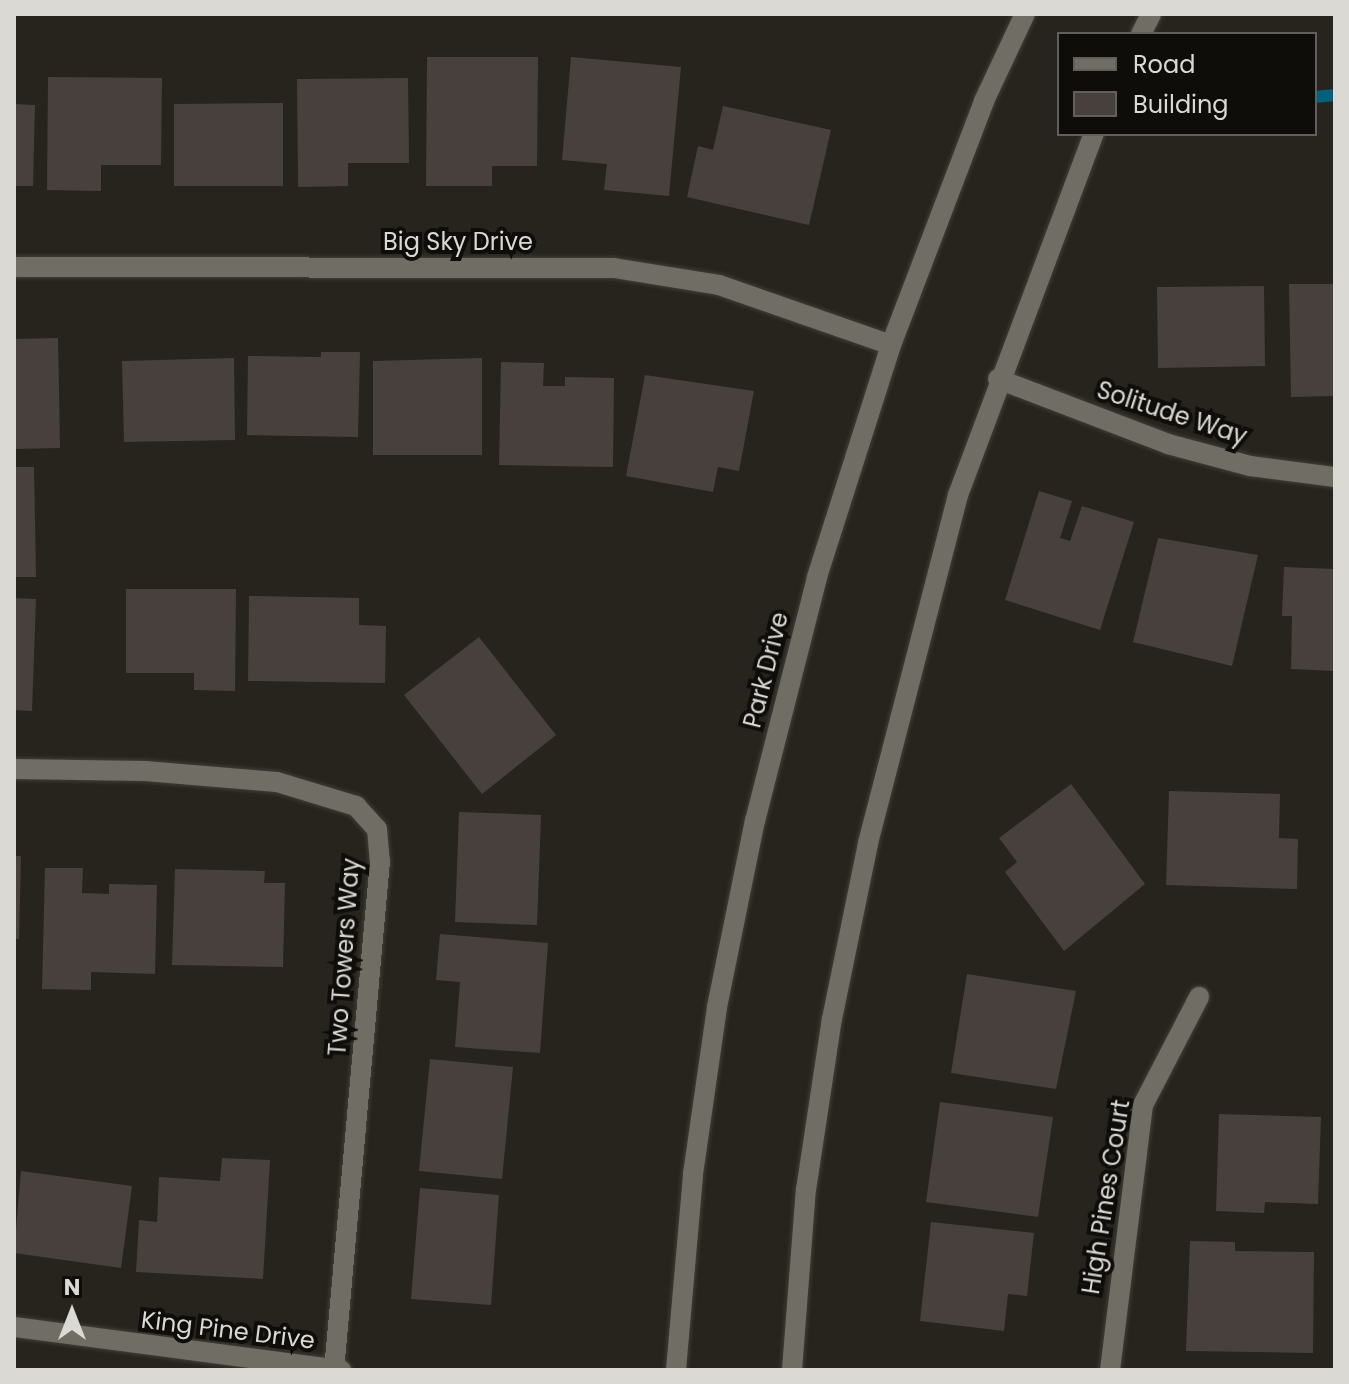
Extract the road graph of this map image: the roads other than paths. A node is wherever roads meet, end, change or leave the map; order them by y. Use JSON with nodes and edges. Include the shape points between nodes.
{"nodes":[{"id":1,"x":1025,"y":14,"type":"edge"},
{"id":2,"x":1151,"y":14,"type":"edge"},
{"id":3,"x":1142,"y":32,"type":"edge"},
{"id":4,"x":1093,"y":136,"type":"edge"},
{"id":5,"x":14,"y":267,"type":"edge"},
{"id":6,"x":891,"y":345,"type":"junction"},
{"id":7,"x":998,"y":379,"type":"junction"},
{"id":8,"x":1335,"y":477,"type":"edge"},
{"id":9,"x":14,"y":769,"type":"edge"},
{"id":10,"x":1199,"y":997,"type":"dead end"},
{"id":11,"x":14,"y":1327,"type":"edge"},
{"id":12,"x":334,"y":1370,"type":"edge"},
{"id":13,"x":341,"y":1370,"type":"edge"},
{"id":14,"x":676,"y":1370,"type":"edge"},
{"id":15,"x":792,"y":1370,"type":"edge"},
{"id":16,"x":1110,"y":1370,"type":"edge"}],
"edges":[{"from":1,"to":6,"type":"street","name":"Park Drive","via":[[984,101]]},
{"from":2,"to":3,"type":"street"},
{"from":4,"to":7,"type":"street"},
{"from":5,"to":6,"type":"street","name":"Big Sky Drive","via":[[614,268],[719,285]]},
{"from":6,"to":14,"type":"street","name":"Park Drive","via":[[817,577],[755,821],[710,1053]]},
{"from":7,"to":8,"type":"street","name":"Solitude Way","via":[[1168,444],[1250,466]]},
{"from":7,"to":15,"type":"street","via":[[924,614],[868,843],[832,1019],[806,1190]]},
{"from":9,"to":12,"type":"street","name":"Two Towers Way","via":[[145,771],[277,782],[356,806],[377,829],[380,861]]},
{"from":10,"to":16,"type":"street","name":"High Pines Court","via":[[1143,1105]]},
{"from":11,"to":12,"type":"street","name":"King Pine Drive"},
{"from":12,"to":13,"type":"street","name":"King Pine Drive"}]}
